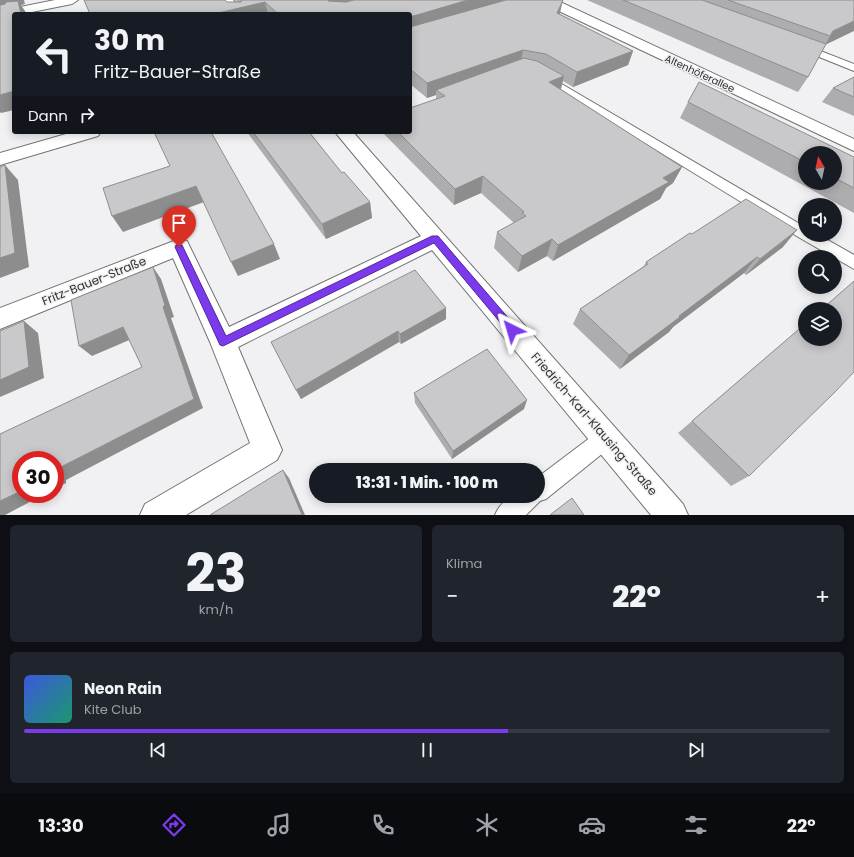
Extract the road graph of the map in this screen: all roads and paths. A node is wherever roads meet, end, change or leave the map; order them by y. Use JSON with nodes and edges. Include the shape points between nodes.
{"nodes":[{"id":1,"x":72,"y":0,"type":"edge"},
{"id":2,"x":226,"y":0,"type":"edge"},
{"id":3,"x":546,"y":0,"type":"edge"},
{"id":4,"x":52,"y":6,"type":"edge"},
{"id":5,"x":17,"y":12,"type":"edge"},
{"id":6,"x":237,"y":12,"type":"edge"},
{"id":7,"x":12,"y":13,"type":"edge"},
{"id":8,"x":0,"y":15,"type":"edge"},
{"id":9,"x":792,"y":43,"type":"edge"},
{"id":10,"x":854,"y":68,"type":"edge"},
{"id":11,"x":532,"y":71,"type":"edge"},
{"id":12,"x":85,"y":134,"type":"edge"},
{"id":13,"x":348,"y":134,"type":"edge"},
{"id":14,"x":854,"y":146,"type":"edge"},
{"id":15,"x":0,"y":159,"type":"edge"},
{"id":16,"x":798,"y":229,"type":"edge"},
{"id":17,"x":435,"y":239,"type":"junction"},
{"id":18,"x":819,"y":242,"type":"edge"},
{"id":19,"x":854,"y":263,"type":"edge"},
{"id":20,"x":0,"y":319,"type":"edge"},
{"id":21,"x":223,"y":342,"type":"junction"},
{"id":22,"x":606,"y":438,"type":"junction"},
{"id":23,"x":545,"y":486,"type":"edge"},
{"id":24,"x":522,"y":503,"type":"edge"},
{"id":25,"x":156,"y":515,"type":"edge"},
{"id":26,"x":506,"y":515,"type":"edge"},
{"id":27,"x":672,"y":515,"type":"edge"}],
"edges":[{"from":1,"to":4,"type":"street"},
{"from":2,"to":6,"type":"street"},
{"from":3,"to":14,"type":"street","name":"Altenhöferallee"},
{"from":4,"to":5,"type":"street"},
{"from":7,"to":8,"type":"street"},
{"from":9,"to":10,"type":"lane"},
{"from":11,"to":16,"type":"lane","via":[[538,72]]},
{"from":12,"to":15,"type":"street"},
{"from":13,"to":17,"type":"street","name":"Friedrich-Karl-Klausing-Straße"},
{"from":17,"to":21,"type":"street"},
{"from":17,"to":22,"type":"street","name":"Friedrich-Karl-Klausing-Straße"},
{"from":18,"to":19,"type":"lane"},
{"from":20,"to":21,"type":"street","name":"Fritz-Bauer-Straße","via":[[179,247]]},
{"from":21,"to":25,"type":"street","name":"Fritz-Bauer-Straße","via":[[267,450]]},
{"from":22,"to":23,"type":"lane"},
{"from":22,"to":27,"type":"street","name":"Friedrich-Karl-Klausing-Straße"},
{"from":24,"to":26,"type":"lane"}]}
